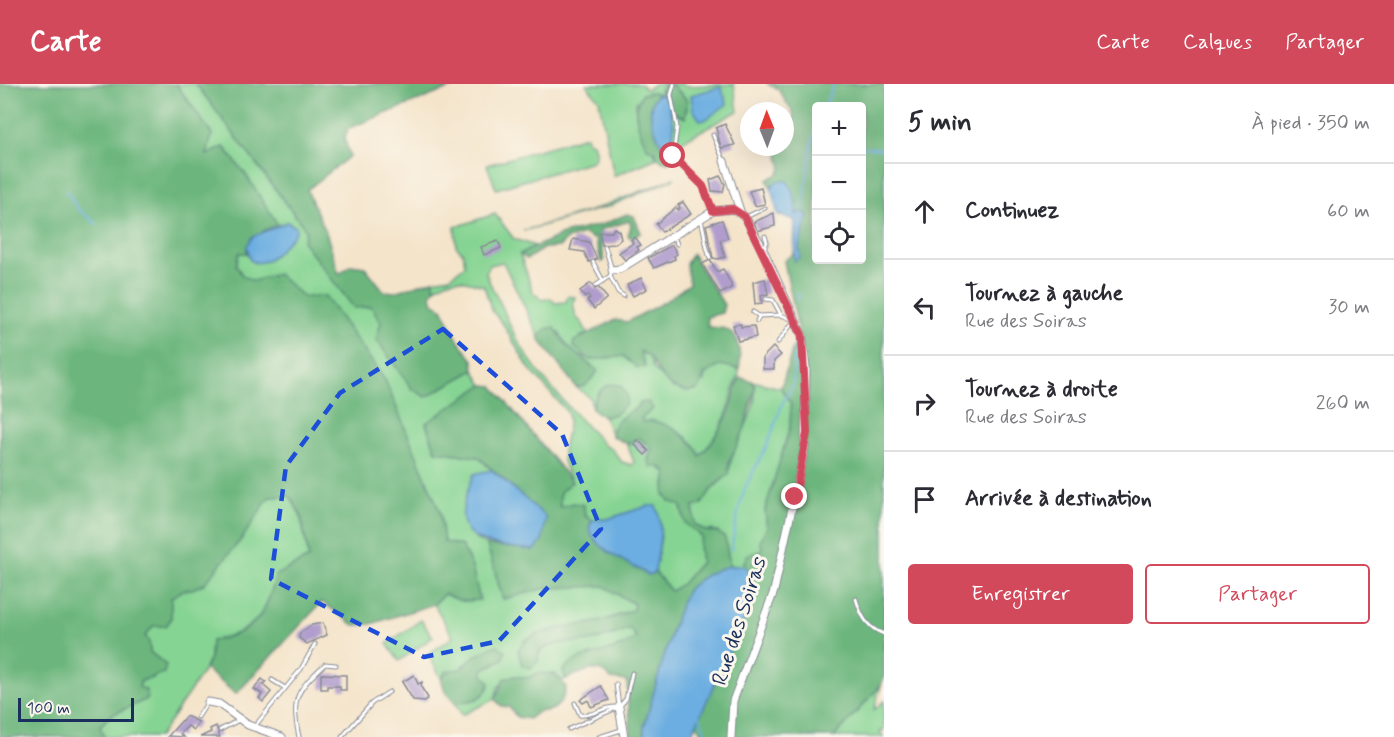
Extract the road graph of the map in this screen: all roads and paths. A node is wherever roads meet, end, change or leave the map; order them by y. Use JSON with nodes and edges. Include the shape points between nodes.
{"nodes":[{"id":1,"x":674,"y":84,"type":"edge"},
{"id":2,"x":713,"y":135,"type":"dead end"},
{"id":3,"x":724,"y":161,"type":"joint"},
{"id":4,"x":765,"y":208,"type":"dead end"},
{"id":5,"x":713,"y":211,"type":"junction"},
{"id":6,"x":743,"y":215,"type":"junction"},
{"id":7,"x":700,"y":218,"type":"junction"},
{"id":8,"x":673,"y":235,"type":"junction"},
{"id":9,"x":765,"y":236,"type":"dead end"},
{"id":10,"x":677,"y":244,"type":"dead end"},
{"id":11,"x":605,"y":247,"type":"dead end"},
{"id":12,"x":763,"y":251,"type":"junction"},
{"id":13,"x":710,"y":258,"type":"dead end"},
{"id":14,"x":593,"y":262,"type":"dead end"},
{"id":15,"x":611,"y":273,"type":"junction"},
{"id":16,"x":603,"y":281,"type":"junction"},
{"id":17,"x":595,"y":286,"type":"dead end"},
{"id":18,"x":624,"y":296,"type":"dead end"},
{"id":19,"x":766,"y":299,"type":"dead end"},
{"id":20,"x":753,"y":312,"type":"dead end"},
{"id":21,"x":781,"y":315,"type":"junction"},
{"id":22,"x":759,"y":316,"type":"junction"},
{"id":23,"x":796,"y":320,"type":"junction"},
{"id":24,"x":757,"y":321,"type":"dead end"},
{"id":25,"x":778,"y":342,"type":"dead end"},
{"id":26,"x":856,"y":599,"type":"dead end"},
{"id":27,"x":884,"y":634,"type":"edge"},
{"id":28,"x":315,"y":644,"type":"dead end"},
{"id":29,"x":336,"y":665,"type":"dead end"},
{"id":30,"x":632,"y":673,"type":"dead end"},
{"id":31,"x":272,"y":680,"type":"dead end"},
{"id":32,"x":616,"y":684,"type":"dead end"},
{"id":33,"x":285,"y":688,"type":"junction"},
{"id":34,"x":389,"y":692,"type":"dead end"},
{"id":35,"x":208,"y":702,"type":"joint"},
{"id":36,"x":575,"y":704,"type":"dead end"},
{"id":37,"x":619,"y":708,"type":"junction"},
{"id":38,"x":198,"y":717,"type":"dead end"},
{"id":39,"x":239,"y":720,"type":"junction"},
{"id":40,"x":254,"y":728,"type":"junction"},
{"id":41,"x":569,"y":729,"type":"dead end"},
{"id":42,"x":220,"y":730,"type":"dead end"},
{"id":43,"x":624,"y":733,"type":"edge"},
{"id":44,"x":282,"y":737,"type":"edge"},
{"id":45,"x":299,"y":737,"type":"edge"},
{"id":46,"x":342,"y":737,"type":"edge"},
{"id":47,"x":598,"y":737,"type":"edge"},
{"id":48,"x":731,"y":737,"type":"edge"}],
"edges":[{"from":1,"to":5,"type":"lane","via":[[671,95],[677,127],[673,156],[703,186]]},
{"from":2,"to":3,"type":"lane"},
{"from":3,"to":6,"type":"street","name":"Rue des Soiras"},
{"from":4,"to":6,"type":"lane"},
{"from":5,"to":6,"type":"street","via":[[733,209]]},
{"from":5,"to":7,"type":"street"},
{"from":6,"to":12,"type":"street","name":"Rue des Soiras"},
{"from":7,"to":8,"type":"street"},
{"from":7,"to":13,"type":"lane"},
{"from":8,"to":10,"type":"lane"},
{"from":8,"to":15,"type":"street"},
{"from":9,"to":12,"type":"lane"},
{"from":11,"to":15,"type":"lane"},
{"from":12,"to":23,"type":"street","name":"Rue des Soiras"},
{"from":14,"to":16,"type":"lane"},
{"from":15,"to":16,"type":"lane"},
{"from":15,"to":18,"type":"lane","via":[[618,292]]},
{"from":16,"to":17,"type":"lane"},
{"from":19,"to":21,"type":"lane","via":[[773,300]]},
{"from":20,"to":22,"type":"lane"},
{"from":21,"to":22,"type":"lane"},
{"from":21,"to":23,"type":"lane"},
{"from":22,"to":24,"type":"lane"},
{"from":23,"to":25,"type":"lane"},
{"from":23,"to":48,"type":"street","name":"Rue des Soiras","via":[[806,367],[805,448],[774,591],[733,701]]},
{"from":26,"to":27,"type":"lane","via":[[868,626]]},
{"from":28,"to":33,"type":"lane","via":[[305,664]]},
{"from":29,"to":45,"type":"lane","via":[[325,664],[296,696]]},
{"from":30,"to":37,"type":"lane","via":[[626,699]]},
{"from":31,"to":33,"type":"lane"},
{"from":32,"to":37,"type":"lane"},
{"from":33,"to":40,"type":"lane"},
{"from":34,"to":46,"type":"lane","via":[[372,704]]},
{"from":35,"to":38,"type":"lane"},
{"from":35,"to":39,"type":"street","via":[[219,704]]},
{"from":36,"to":37,"type":"lane","via":[[580,716],[603,708]]},
{"from":37,"to":41,"type":"lane"},
{"from":37,"to":43,"type":"street"},
{"from":39,"to":40,"type":"street"},
{"from":39,"to":42,"type":"lane"},
{"from":40,"to":44,"type":"street"},
{"from":43,"to":47,"type":"lane"}]}
